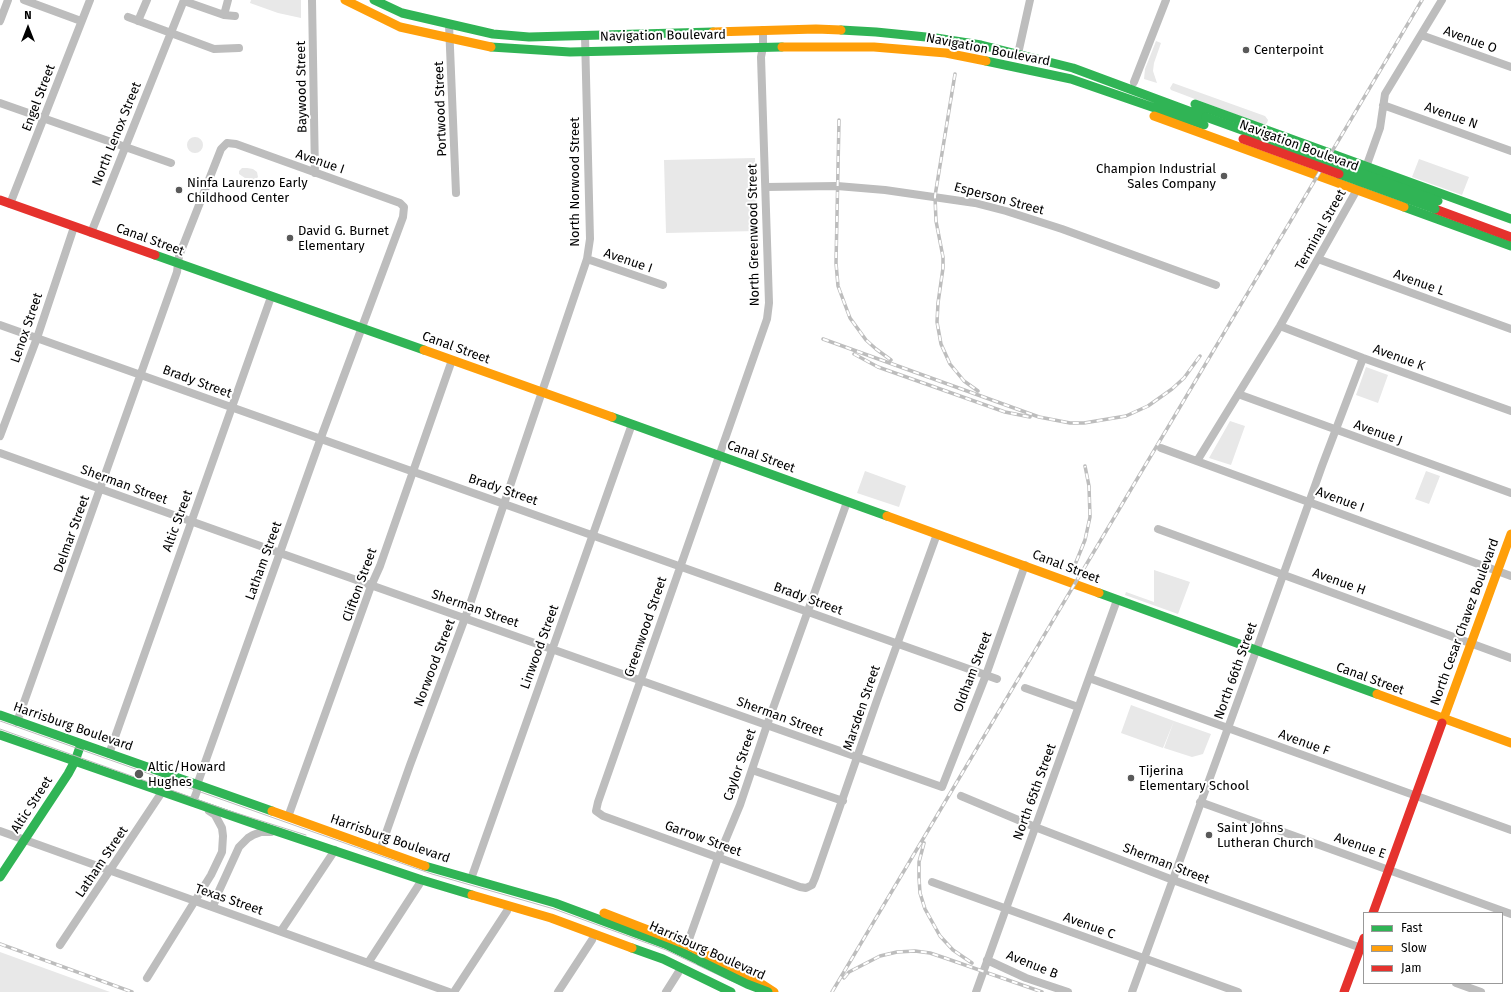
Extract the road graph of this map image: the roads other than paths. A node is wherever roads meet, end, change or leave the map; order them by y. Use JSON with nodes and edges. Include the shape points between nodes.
{"nodes":[{"id":1,"x":8,"y":0,"type":"edge"},
{"id":2,"x":24,"y":0,"type":"edge"},
{"id":3,"x":90,"y":0,"type":"edge"},
{"id":4,"x":146,"y":0,"type":"edge"},
{"id":5,"x":184,"y":0,"type":"edge"},
{"id":6,"x":228,"y":0,"type":"edge"},
{"id":7,"x":312,"y":0,"type":"edge"},
{"id":8,"x":345,"y":0,"type":"edge"},
{"id":9,"x":374,"y":0,"type":"edge"},
{"id":10,"x":1030,"y":0,"type":"edge"},
{"id":11,"x":1166,"y":0,"type":"edge"},
{"id":12,"x":1442,"y":0,"type":"edge"},
{"id":13,"x":224,"y":15,"type":"junction"},
{"id":14,"x":235,"y":16,"type":"dead end"},
{"id":15,"x":128,"y":17,"type":"dead end"},
{"id":16,"x":0,"y":21,"type":"edge"},
{"id":17,"x":81,"y":21,"type":"junction"},
{"id":18,"x":138,"y":21,"type":"junction"},
{"id":19,"x":449,"y":24,"type":"junction"},
{"id":20,"x":816,"y":29,"type":"junction"},
{"id":21,"x":763,"y":30,"type":"junction"},
{"id":22,"x":170,"y":33,"type":"junction"},
{"id":23,"x":1421,"y":35,"type":"junction"},
{"id":24,"x":585,"y":36,"type":"junction"},
{"id":25,"x":450,"y":39,"type":"junction"},
{"id":26,"x":816,"y":46,"type":"junction"},
{"id":27,"x":763,"y":47,"type":"junction"},
{"id":28,"x":239,"y":48,"type":"dead end"},
{"id":29,"x":586,"y":51,"type":"junction"},
{"id":30,"x":1018,"y":54,"type":"junction"},
{"id":31,"x":1511,"y":67,"type":"edge"},
{"id":32,"x":1019,"y":68,"type":"junction"},
{"id":33,"x":1074,"y":68,"type":"junction"},
{"id":34,"x":1071,"y":79,"type":"junction"},
{"id":35,"x":1134,"y":82,"type":"junction"},
{"id":36,"x":0,"y":102,"type":"edge"},
{"id":37,"x":1384,"y":105,"type":"junction"},
{"id":38,"x":44,"y":117,"type":"junction"},
{"id":39,"x":1205,"y":121,"type":"junction"},
{"id":40,"x":227,"y":143,"type":"joint"},
{"id":41,"x":125,"y":146,"type":"junction"},
{"id":42,"x":1511,"y":150,"type":"edge"},
{"id":43,"x":171,"y":163,"type":"dead end"},
{"id":44,"x":1367,"y":166,"type":"junction"},
{"id":45,"x":315,"y":173,"type":"junction"},
{"id":46,"x":766,"y":187,"type":"junction"},
{"id":47,"x":1357,"y":190,"type":"junction"},
{"id":48,"x":456,"y":193,"type":"dead end"},
{"id":49,"x":0,"y":200,"type":"edge"},
{"id":50,"x":10,"y":204,"type":"junction"},
{"id":51,"x":1436,"y":205,"type":"junction"},
{"id":52,"x":404,"y":207,"type":"joint"},
{"id":53,"x":1511,"y":219,"type":"edge"},
{"id":54,"x":74,"y":227,"type":"junction"},
{"id":55,"x":1511,"y":227,"type":"edge"},
{"id":56,"x":91,"y":233,"type":"junction"},
{"id":57,"x":1511,"y":237,"type":"edge"},
{"id":58,"x":1511,"y":246,"type":"edge"},
{"id":59,"x":586,"y":259,"type":"junction"},
{"id":60,"x":1318,"y":259,"type":"junction"},
{"id":61,"x":178,"y":264,"type":"junction"},
{"id":62,"x":1216,"y":285,"type":"dead end"},
{"id":63,"x":662,"y":286,"type":"dead end"},
{"id":64,"x":271,"y":297,"type":"junction"},
{"id":65,"x":0,"y":325,"type":"edge"},
{"id":66,"x":1280,"y":326,"type":"junction"},
{"id":67,"x":361,"y":328,"type":"junction"},
{"id":68,"x":1511,"y":329,"type":"edge"},
{"id":69,"x":36,"y":338,"type":"junction"},
{"id":70,"x":1363,"y":358,"type":"junction"},
{"id":71,"x":452,"y":360,"type":"junction"},
{"id":72,"x":141,"y":374,"type":"junction"},
{"id":73,"x":540,"y":392,"type":"junction"},
{"id":74,"x":1238,"y":394,"type":"junction"},
{"id":75,"x":232,"y":407,"type":"junction"},
{"id":76,"x":1511,"y":411,"type":"edge"},
{"id":77,"x":632,"y":424,"type":"junction"},
{"id":78,"x":1336,"y":430,"type":"junction"},
{"id":79,"x":0,"y":436,"type":"edge"},
{"id":80,"x":320,"y":438,"type":"junction"},
{"id":81,"x":1161,"y":448,"type":"dead end"},
{"id":82,"x":0,"y":453,"type":"edge"},
{"id":83,"x":719,"y":455,"type":"junction"},
{"id":84,"x":1197,"y":461,"type":"junction"},
{"id":85,"x":413,"y":471,"type":"junction"},
{"id":86,"x":101,"y":489,"type":"junction"},
{"id":87,"x":1511,"y":493,"type":"edge"},
{"id":88,"x":847,"y":502,"type":"junction"},
{"id":89,"x":1310,"y":502,"type":"junction"},
{"id":90,"x":504,"y":504,"type":"junction"},
{"id":91,"x":192,"y":521,"type":"junction"},
{"id":92,"x":1158,"y":529,"type":"dead end"},
{"id":93,"x":593,"y":534,"type":"junction"},
{"id":94,"x":937,"y":534,"type":"junction"},
{"id":95,"x":1511,"y":534,"type":"edge"},
{"id":96,"x":280,"y":553,"type":"junction"},
{"id":97,"x":1024,"y":565,"type":"junction"},
{"id":98,"x":680,"y":566,"type":"junction"},
{"id":99,"x":1498,"y":571,"type":"junction"},
{"id":100,"x":1284,"y":575,"type":"junction"},
{"id":101,"x":1511,"y":576,"type":"edge"},
{"id":102,"x":371,"y":586,"type":"junction"},
{"id":103,"x":1117,"y":600,"type":"junction"},
{"id":104,"x":808,"y":611,"type":"junction"},
{"id":105,"x":465,"y":618,"type":"junction"},
{"id":106,"x":897,"y":643,"type":"junction"},
{"id":107,"x":1471,"y":644,"type":"junction"},
{"id":108,"x":552,"y":649,"type":"junction"},
{"id":109,"x":1256,"y":651,"type":"junction"},
{"id":110,"x":1511,"y":658,"type":"edge"},
{"id":111,"x":986,"y":675,"type":"junction"},
{"id":112,"x":1089,"y":678,"type":"junction"},
{"id":113,"x":997,"y":679,"type":"dead end"},
{"id":114,"x":641,"y":680,"type":"junction"},
{"id":115,"x":1025,"y":688,"type":"dead end"},
{"id":116,"x":1078,"y":707,"type":"junction"},
{"id":117,"x":0,"y":715,"type":"edge"},
{"id":118,"x":1443,"y":719,"type":"junction"},
{"id":119,"x":17,"y":722,"type":"junction"},
{"id":120,"x":767,"y":725,"type":"junction"},
{"id":121,"x":1228,"y":728,"type":"junction"},
{"id":122,"x":0,"y":735,"type":"edge"},
{"id":123,"x":1511,"y":743,"type":"edge"},
{"id":124,"x":81,"y":744,"type":"junction"},
{"id":125,"x":109,"y":754,"type":"junction"},
{"id":126,"x":857,"y":757,"type":"junction"},
{"id":127,"x":75,"y":761,"type":"junction"},
{"id":128,"x":752,"y":770,"type":"junction"},
{"id":129,"x":197,"y":785,"type":"junction"},
{"id":130,"x":942,"y":787,"type":"joint"},
{"id":131,"x":162,"y":792,"type":"junction"},
{"id":132,"x":961,"y":796,"type":"dead end"},
{"id":133,"x":1416,"y":796,"type":"junction"},
{"id":134,"x":843,"y":801,"type":"junction"},
{"id":135,"x":190,"y":802,"type":"junction"},
{"id":136,"x":1200,"y":802,"type":"junction"},
{"id":137,"x":201,"y":806,"type":"junction"},
{"id":138,"x":597,"y":808,"type":"joint"},
{"id":139,"x":288,"y":817,"type":"junction"},
{"id":140,"x":1035,"y":827,"type":"junction"},
{"id":141,"x":1511,"y":830,"type":"edge"},
{"id":142,"x":0,"y":831,"type":"edge"},
{"id":143,"x":278,"y":832,"type":"junction"},
{"id":144,"x":25,"y":840,"type":"junction"},
{"id":145,"x":335,"y":850,"type":"junction"},
{"id":146,"x":380,"y":850,"type":"junction"},
{"id":147,"x":718,"y":858,"type":"junction"},
{"id":148,"x":1388,"y":869,"type":"junction"},
{"id":149,"x":112,"y":870,"type":"junction"},
{"id":150,"x":0,"y":877,"type":"edge"},
{"id":151,"x":471,"y":879,"type":"junction"},
{"id":152,"x":422,"y":880,"type":"junction"},
{"id":153,"x":1173,"y":880,"type":"junction"},
{"id":154,"x":932,"y":882,"type":"dead end"},
{"id":155,"x":806,"y":888,"type":"joint"},
{"id":156,"x":196,"y":901,"type":"junction"},
{"id":157,"x":213,"y":907,"type":"junction"},
{"id":158,"x":1006,"y":909,"type":"junction"},
{"id":159,"x":507,"y":911,"type":"junction"},
{"id":160,"x":1373,"y":912,"type":"edge"},
{"id":161,"x":1511,"y":914,"type":"edge"},
{"id":162,"x":281,"y":931,"type":"junction"},
{"id":163,"x":592,"y":940,"type":"junction"},
{"id":164,"x":60,"y":945,"type":"dead end"},
{"id":165,"x":687,"y":945,"type":"junction"},
{"id":166,"x":1362,"y":949,"type":"edge"},
{"id":167,"x":1145,"y":959,"type":"junction"},
{"id":168,"x":988,"y":960,"type":"junction"},
{"id":169,"x":368,"y":963,"type":"junction"},
{"id":170,"x":678,"y":973,"type":"junction"},
{"id":171,"x":147,"y":978,"type":"dead end"},
{"id":172,"x":1459,"y":984,"type":"edge"},
{"id":173,"x":769,"y":991,"type":"edge"},
{"id":174,"x":449,"y":992,"type":"edge"},
{"id":175,"x":454,"y":992,"type":"edge"},
{"id":176,"x":558,"y":992,"type":"edge"},
{"id":177,"x":666,"y":992,"type":"edge"},
{"id":178,"x":715,"y":992,"type":"edge"},
{"id":179,"x":732,"y":992,"type":"edge"},
{"id":180,"x":976,"y":992,"type":"edge"},
{"id":181,"x":1068,"y":992,"type":"edge"},
{"id":182,"x":1132,"y":992,"type":"edge"},
{"id":183,"x":1238,"y":992,"type":"edge"},
{"id":184,"x":1344,"y":992,"type":"edge"},
{"id":185,"x":1481,"y":992,"type":"edge"}],
"edges":[{"from":1,"to":16,"type":"street"},
{"from":2,"to":17,"type":"street"},
{"from":3,"to":17,"type":"street","name":"Engel Street"},
{"from":4,"to":18,"type":"street"},
{"from":5,"to":13,"type":"street"},
{"from":5,"to":22,"type":"street","name":"North Lenox Street"},
{"from":6,"to":13,"type":"street"},
{"from":7,"to":45,"type":"street","name":"Baywood Street"},
{"from":8,"to":25,"type":"main road","name":"Navigation Boulevard","via":[[400,27]]},
{"from":9,"to":19,"type":"main road","name":"Navigation Boulevard","via":[[402,13]]},
{"from":10,"to":30,"type":"street"},
{"from":11,"to":35,"type":"street"},
{"from":12,"to":23,"type":"street","name":"Terminal Street"},
{"from":13,"to":14,"type":"street"},
{"from":15,"to":18,"type":"street"},
{"from":17,"to":38,"type":"street","name":"Engel Street"},
{"from":18,"to":22,"type":"street"},
{"from":19,"to":24,"type":"main road","name":"Navigation Boulevard","via":[[493,34],[528,37]]},
{"from":19,"to":25,"type":"street","name":"Portwood Street"},
{"from":20,"to":21,"type":"main road","name":"Navigation Boulevard"},
{"from":20,"to":26,"type":"main road"},
{"from":20,"to":30,"type":"main road","name":"Navigation Boulevard","via":[[936,38]]},
{"from":21,"to":24,"type":"main road","name":"Navigation Boulevard"},
{"from":21,"to":27,"type":"street","name":"North Greenwood Street"},
{"from":22,"to":28,"type":"street","via":[[214,49]]},
{"from":22,"to":41,"type":"street","name":"North Lenox Street"},
{"from":23,"to":31,"type":"street","name":"Avenue O"},
{"from":23,"to":37,"type":"street","name":"Terminal Street","via":[[1385,94]]},
{"from":24,"to":29,"type":"street","name":"North Norwood Street"},
{"from":25,"to":29,"type":"main road","name":"Navigation Boulevard","via":[[494,48],[527,51]]},
{"from":25,"to":48,"type":"street","name":"Portwood Street"},
{"from":26,"to":27,"type":"main road","name":"Navigation Boulevard"},
{"from":26,"to":32,"type":"main road","name":"Navigation Boulevard","via":[[946,52]]},
{"from":27,"to":29,"type":"main road","name":"Navigation Boulevard"},
{"from":27,"to":46,"type":"street","name":"North Greenwood Street","via":[[761,57]]},
{"from":29,"to":59,"type":"street","name":"North Norwood Street","via":[[590,239]]},
{"from":30,"to":32,"type":"main road"},
{"from":30,"to":33,"type":"main road","name":"Navigation Boulevard"},
{"from":32,"to":34,"type":"main road","name":"Navigation Boulevard"},
{"from":33,"to":35,"type":"main road","via":[[1111,74]]},
{"from":33,"to":39,"type":"main road","name":"Navigation Boulevard"},
{"from":34,"to":39,"type":"main road","name":"Navigation Boulevard"},
{"from":34,"to":47,"type":"main road","via":[[1104,98]]},
{"from":35,"to":44,"type":"main road"},
{"from":36,"to":38,"type":"street"},
{"from":37,"to":42,"type":"street","name":"Avenue N"},
{"from":37,"to":44,"type":"street","name":"Terminal Street","via":[[1380,128]]},
{"from":38,"to":41,"type":"street"},
{"from":38,"to":50,"type":"street","name":"Engel Street"},
{"from":39,"to":51,"type":"main road","name":"Navigation Boulevard","bridge":true},
{"from":40,"to":45,"type":"street","name":"Avenue I"},
{"from":40,"to":61,"type":"street","name":"Delmar Street","via":[[221,149]]},
{"from":41,"to":43,"type":"street"},
{"from":41,"to":56,"type":"street","name":"North Lenox Street"},
{"from":44,"to":47,"type":"street","name":"Terminal Street"},
{"from":44,"to":53,"type":"main road"},
{"from":45,"to":52,"type":"street","name":"Avenue I","via":[[400,203]]},
{"from":46,"to":62,"type":"street","name":"Esperson Street","via":[[837,186],[975,203],[1062,229]]},
{"from":46,"to":83,"type":"street","name":"North Greenwood Street","via":[[769,303],[760,339]]},
{"from":47,"to":58,"type":"main road"},
{"from":47,"to":60,"type":"street","name":"Terminal Street"},
{"from":49,"to":50,"type":"main road","name":"Canal Street"},
{"from":50,"to":54,"type":"main road","name":"Canal Street"},
{"from":51,"to":55,"type":"main road","name":"Navigation Boulevard"},
{"from":51,"to":57,"type":"main road","name":"Navigation Boulevard"},
{"from":52,"to":67,"type":"street","name":"Latham Street","via":[[403,217]]},
{"from":54,"to":56,"type":"main road","name":"Canal Street"},
{"from":54,"to":69,"type":"street","name":"Lenox Street"},
{"from":56,"to":61,"type":"main road","name":"Canal Street"},
{"from":59,"to":63,"type":"street","name":"Avenue I"},
{"from":59,"to":73,"type":"street","name":"North Norwood Street"},
{"from":60,"to":66,"type":"street","name":"Terminal Street"},
{"from":60,"to":68,"type":"street","name":"Avenue L"},
{"from":61,"to":64,"type":"main road","name":"Canal Street"},
{"from":61,"to":72,"type":"street","name":"Delmar Street"},
{"from":64,"to":67,"type":"main road","name":"Canal Street"},
{"from":64,"to":75,"type":"street","name":"Altic Street"},
{"from":65,"to":69,"type":"street","name":"Brady Street"},
{"from":66,"to":70,"type":"street","name":"Avenue K"},
{"from":66,"to":74,"type":"street","name":"Terminal Street"},
{"from":67,"to":71,"type":"main road","name":"Canal Street"},
{"from":67,"to":80,"type":"street","name":"Latham Street"},
{"from":69,"to":72,"type":"street","name":"Brady Street"},
{"from":69,"to":79,"type":"street","name":"Lenox Street"},
{"from":70,"to":76,"type":"street","name":"Avenue K"},
{"from":70,"to":78,"type":"street","name":"North 66th Street"},
{"from":71,"to":73,"type":"main road","name":"Canal Street"},
{"from":71,"to":85,"type":"street","name":"Clifton Street"},
{"from":72,"to":75,"type":"street","name":"Brady Street"},
{"from":72,"to":86,"type":"street","name":"Delmar Street"},
{"from":73,"to":77,"type":"main road","name":"Canal Street"},
{"from":73,"to":90,"type":"street","name":"Norwood Street"},
{"from":74,"to":78,"type":"street","name":"Avenue J"},
{"from":74,"to":84,"type":"street","name":"Terminal Street"},
{"from":75,"to":80,"type":"street","name":"Brady Street"},
{"from":75,"to":91,"type":"street","name":"Altic Street"},
{"from":77,"to":83,"type":"main road","name":"Canal Street"},
{"from":77,"to":93,"type":"street","name":"Linwood Street"},
{"from":78,"to":87,"type":"street","name":"Avenue J"},
{"from":78,"to":89,"type":"street","name":"North 66th Street"},
{"from":80,"to":85,"type":"street","name":"Brady Street"},
{"from":80,"to":96,"type":"street","name":"Latham Street"},
{"from":81,"to":84,"type":"street","name":"Avenue I"},
{"from":82,"to":86,"type":"street","name":"Sherman Street"},
{"from":83,"to":88,"type":"main road","name":"Canal Street"},
{"from":83,"to":98,"type":"street","name":"Greenwood Street"},
{"from":84,"to":89,"type":"street","name":"Avenue I"},
{"from":85,"to":90,"type":"street","name":"Brady Street"},
{"from":85,"to":102,"type":"street","name":"Clifton Street"},
{"from":86,"to":91,"type":"street","name":"Sherman Street"},
{"from":86,"to":119,"type":"street","name":"Delmar Street"},
{"from":88,"to":94,"type":"main road","name":"Canal Street"},
{"from":88,"to":104,"type":"street","name":"Caylor Street"},
{"from":89,"to":99,"type":"street","name":"Avenue I"},
{"from":89,"to":100,"type":"street","name":"North 66th Street"},
{"from":90,"to":93,"type":"street","name":"Brady Street"},
{"from":90,"to":105,"type":"street","name":"Norwood Street"},
{"from":91,"to":96,"type":"street","name":"Sherman Street"},
{"from":91,"to":125,"type":"street","name":"Altic Street"},
{"from":92,"to":100,"type":"street","name":"Avenue H"},
{"from":93,"to":98,"type":"street","name":"Brady Street"},
{"from":93,"to":108,"type":"street","name":"Linwood Street"},
{"from":94,"to":97,"type":"main road","name":"Canal Street"},
{"from":94,"to":106,"type":"street","name":"Marsden Street"},
{"from":95,"to":99,"type":"main road","name":"North Cesar Chavez Boulevard"},
{"from":96,"to":102,"type":"street","name":"Sherman Street"},
{"from":96,"to":129,"type":"street","name":"Latham Street"},
{"from":97,"to":103,"type":"main road","name":"Canal Street"},
{"from":97,"to":111,"type":"street","name":"Oldham Street"},
{"from":98,"to":104,"type":"street","name":"Brady Street"},
{"from":98,"to":114,"type":"street","name":"Greenwood Street"},
{"from":99,"to":101,"type":"street","name":"Avenue I"},
{"from":99,"to":107,"type":"main road","name":"North Cesar Chavez Boulevard"},
{"from":100,"to":107,"type":"street","name":"Avenue H"},
{"from":100,"to":109,"type":"street","name":"North 66th Street"},
{"from":102,"to":105,"type":"street","name":"Sherman Street"},
{"from":102,"to":139,"type":"street","name":"Clifton Street"},
{"from":103,"to":109,"type":"main road","name":"Canal Street"},
{"from":103,"to":112,"type":"street","name":"North 65th Street"},
{"from":104,"to":106,"type":"street","name":"Brady Street"},
{"from":104,"to":120,"type":"street","name":"Caylor Street"},
{"from":105,"to":108,"type":"street","name":"Sherman Street"},
{"from":105,"to":146,"type":"street","name":"Norwood Street"},
{"from":106,"to":111,"type":"street","name":"Brady Street"},
{"from":106,"to":126,"type":"street","name":"Marsden Street"},
{"from":107,"to":110,"type":"street","name":"Avenue H"},
{"from":107,"to":118,"type":"main road","name":"North Cesar Chavez Boulevard"},
{"from":108,"to":114,"type":"street","name":"Sherman Street"},
{"from":108,"to":151,"type":"street","name":"Linwood Street"},
{"from":109,"to":118,"type":"main road","name":"Canal Street"},
{"from":109,"to":121,"type":"street","name":"North 66th Street"},
{"from":111,"to":113,"type":"street","name":"Brady Street"},
{"from":111,"to":130,"type":"street","name":"Oldham Street"},
{"from":112,"to":116,"type":"street","name":"North 65th Street"},
{"from":112,"to":121,"type":"street","name":"Avenue F"},
{"from":114,"to":120,"type":"street","name":"Sherman Street"},
{"from":114,"to":138,"type":"street","name":"Greenwood Street"},
{"from":115,"to":116,"type":"street"},
{"from":116,"to":140,"type":"street","name":"North 65th Street"},
{"from":117,"to":119,"type":"main road","name":"Harrisburg Boulevard"},
{"from":118,"to":123,"type":"main road","name":"Canal Street"},
{"from":118,"to":133,"type":"main road","name":"North Cesar Chavez Boulevard"},
{"from":119,"to":124,"type":"main road","name":"Harrisburg Boulevard"},
{"from":120,"to":126,"type":"street","name":"Sherman Street"},
{"from":120,"to":128,"type":"street","name":"Caylor Street"},
{"from":121,"to":133,"type":"street","name":"Avenue F"},
{"from":121,"to":136,"type":"street","name":"North 66th Street"},
{"from":122,"to":127,"type":"main road","name":"Harrisburg Boulevard"},
{"from":124,"to":125,"type":"main road","name":"Harrisburg Boulevard"},
{"from":124,"to":127,"type":"main road","name":"Altic Street"},
{"from":125,"to":129,"type":"main road","name":"Harrisburg Boulevard"},
{"from":126,"to":130,"type":"street","name":"Sherman Street"},
{"from":126,"to":134,"type":"street","name":"Marsden Street"},
{"from":127,"to":131,"type":"main road","name":"Harrisburg Boulevard"},
{"from":127,"to":144,"type":"main road","name":"Altic Street"},
{"from":128,"to":134,"type":"street"},
{"from":128,"to":147,"type":"street","name":"Caylor Street"},
{"from":129,"to":135,"type":"street","name":"Latham Street","via":[[194,799]]},
{"from":129,"to":139,"type":"main road","name":"Harrisburg Boulevard"},
{"from":131,"to":135,"type":"main road","name":"Harrisburg Boulevard"},
{"from":131,"to":149,"type":"street","name":"Latham Street"},
{"from":132,"to":140,"type":"street","name":"Sherman Street"},
{"from":133,"to":141,"type":"street","name":"Avenue F"},
{"from":133,"to":148,"type":"main road","name":"North Cesar Chavez Boulevard"},
{"from":134,"to":155,"type":"street","name":"Marsden Street","via":[[815,878]]},
{"from":135,"to":137,"type":"main road","name":"Harrisburg Boulevard"},
{"from":136,"to":148,"type":"street","name":"Avenue E"},
{"from":136,"to":153,"type":"street","name":"North 66th Street"},
{"from":137,"to":143,"type":"main road","name":"Harrisburg Boulevard"},
{"from":137,"to":156,"type":"street","via":[[215,815],[223,836],[222,852]]},
{"from":138,"to":147,"type":"street","name":"Garrow Street","via":[[596,812],[603,816]]},
{"from":139,"to":146,"type":"main road","name":"Harrisburg Boulevard"},
{"from":140,"to":153,"type":"street","name":"Sherman Street"},
{"from":140,"to":158,"type":"street","name":"North 65th Street"},
{"from":142,"to":144,"type":"street","name":"Texas Street"},
{"from":143,"to":145,"type":"main road","name":"Harrisburg Boulevard"},
{"from":143,"to":157,"type":"street","via":[[260,832],[248,838],[239,847]]},
{"from":144,"to":149,"type":"street","name":"Texas Street"},
{"from":144,"to":150,"type":"main road","name":"Altic Street"},
{"from":145,"to":152,"type":"main road","name":"Harrisburg Boulevard"},
{"from":145,"to":162,"type":"street"},
{"from":146,"to":151,"type":"main road","name":"Harrisburg Boulevard"},
{"from":147,"to":155,"type":"street","name":"Garrow Street"},
{"from":147,"to":165,"type":"street","name":"Caylor Street"},
{"from":148,"to":160,"type":"main road","name":"North Cesar Chavez Boulevard"},
{"from":148,"to":161,"type":"street","name":"Avenue E"},
{"from":149,"to":156,"type":"street","name":"Texas Street"},
{"from":149,"to":164,"type":"street","name":"Latham Street"},
{"from":151,"to":165,"type":"main road","via":[[553,895]]},
{"from":151,"to":173,"type":"main road","name":"Harrisburg Boulevard","bridge":true,"via":[[555,903],[665,944],[748,984]]},
{"from":152,"to":159,"type":"main road"},
{"from":152,"to":169,"type":"street"},
{"from":152,"to":179,"type":"main road","name":"Harrisburg Boulevard","via":[[550,918],[663,959]]},
{"from":153,"to":166,"type":"street","name":"Sherman Street"},
{"from":153,"to":167,"type":"street","name":"North 66th Street"},
{"from":154,"to":158,"type":"street","name":"Avenue C"},
{"from":156,"to":157,"type":"street","name":"Texas Street"},
{"from":156,"to":171,"type":"street"},
{"from":157,"to":162,"type":"street","name":"Texas Street"},
{"from":158,"to":167,"type":"street","name":"Avenue C"},
{"from":158,"to":168,"type":"street","name":"North 65th Street"},
{"from":159,"to":163,"type":"main road"},
{"from":159,"to":175,"type":"street"},
{"from":162,"to":169,"type":"street","name":"Texas Street"},
{"from":163,"to":170,"type":"main road"},
{"from":163,"to":176,"type":"street"},
{"from":165,"to":173,"type":"main road","via":[[754,979]]},
{"from":166,"to":184,"type":"main road"},
{"from":167,"to":182,"type":"street","name":"North 66th Street"},
{"from":167,"to":183,"type":"street","name":"Avenue C"},
{"from":168,"to":180,"type":"street","name":"North 65th Street"},
{"from":168,"to":181,"type":"street","name":"Avenue B","via":[[1026,978]]},
{"from":169,"to":174,"type":"street","name":"Texas Street"},
{"from":170,"to":177,"type":"street"},
{"from":170,"to":178,"type":"main road"},
{"from":172,"to":185,"type":"street"}]}
